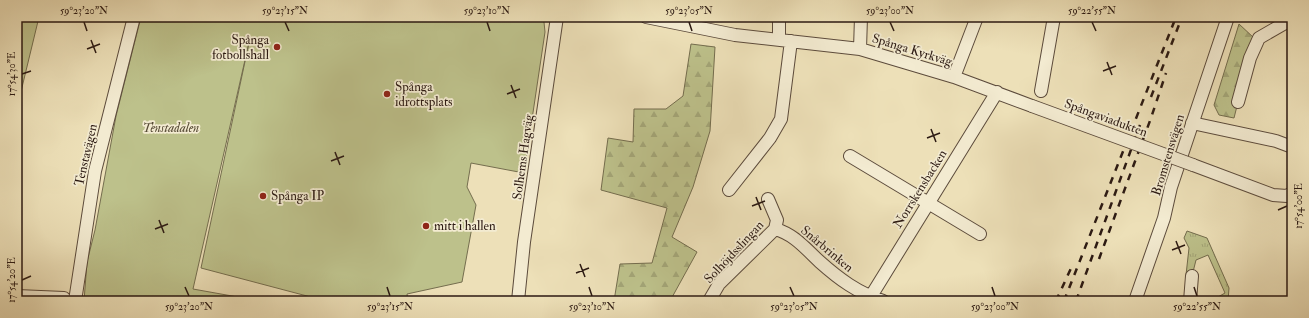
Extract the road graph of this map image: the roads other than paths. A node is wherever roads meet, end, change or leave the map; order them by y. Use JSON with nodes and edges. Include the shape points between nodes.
{"nodes":[{"id":1,"x":134,"y":17,"type":"edge"},
{"id":2,"x":557,"y":17,"type":"edge"},
{"id":3,"x":646,"y":17,"type":"edge"},
{"id":4,"x":779,"y":17,"type":"edge"},
{"id":5,"x":861,"y":17,"type":"edge"},
{"id":6,"x":977,"y":17,"type":"edge"},
{"id":7,"x":1054,"y":17,"type":"edge"},
{"id":8,"x":1228,"y":17,"type":"edge"},
{"id":9,"x":1292,"y":19,"type":"edge"},
{"id":10,"x":779,"y":40,"type":"junction"},
{"id":11,"x":791,"y":41,"type":"junction"},
{"id":12,"x":860,"y":49,"type":"junction"},
{"id":13,"x":954,"y":78,"type":"junction"},
{"id":14,"x":1041,"y":91,"type":"dead end"},
{"id":15,"x":996,"y":92,"type":"junction"},
{"id":16,"x":1238,"y":102,"type":"dead end"},
{"id":17,"x":1032,"y":106,"type":"joint"},
{"id":18,"x":1192,"y":123,"type":"junction"},
{"id":19,"x":1292,"y":147,"type":"edge"},
{"id":20,"x":850,"y":156,"type":"dead end"},
{"id":21,"x":729,"y":190,"type":"dead end"},
{"id":22,"x":1290,"y":198,"type":"edge"},
{"id":23,"x":768,"y":199,"type":"dead end"},
{"id":24,"x":928,"y":203,"type":"junction"},
{"id":25,"x":776,"y":228,"type":"junction"},
{"id":26,"x":980,"y":234,"type":"dead end"},
{"id":27,"x":1192,"y":276,"type":"dead end"},
{"id":28,"x":17,"y":296,"type":"edge"},
{"id":29,"x":869,"y":299,"type":"edge"},
{"id":30,"x":69,"y":300,"type":"edge"},
{"id":31,"x":518,"y":301,"type":"edge"},
{"id":32,"x":709,"y":301,"type":"edge"},
{"id":33,"x":882,"y":301,"type":"edge"},
{"id":34,"x":1136,"y":301,"type":"edge"},
{"id":35,"x":1190,"y":301,"type":"edge"}],
"edges":[{"from":1,"to":30,"type":"street","name":"Tenstavägen","via":[[95,171]]},
{"from":2,"to":31,"type":"street","name":"Solhems Hagväg","via":[[521,264]]},
{"from":3,"to":10,"type":"street","name":"Spånga Kyrkväg"},
{"from":4,"to":10,"type":"street"},
{"from":5,"to":12,"type":"street"},
{"from":6,"to":13,"type":"street"},
{"from":7,"to":14,"type":"street"},
{"from":8,"to":18,"type":"street","name":"Bromstensvägen"},
{"from":9,"to":16,"type":"street","via":[[1259,38],[1250,58]]},
{"from":10,"to":11,"type":"street","name":"Spånga Kyrkväg"},
{"from":11,"to":12,"type":"street","name":"Spånga Kyrkväg"},
{"from":11,"to":21,"type":"street","via":[[781,119],[770,138]]},
{"from":12,"to":13,"type":"street","name":"Spånga Kyrkväg"},
{"from":13,"to":15,"type":"street","name":"Spånga Kyrkväg"},
{"from":15,"to":17,"type":"street","name":"Spånga Kyrkväg"},
{"from":15,"to":24,"type":"street","name":"Norrskensbacken"},
{"from":17,"to":22,"type":"street","name":"Spångaviadukten","bridge":true,"via":[[1269,194]]},
{"from":18,"to":19,"type":"street","via":[[1276,140]]},
{"from":18,"to":34,"type":"street","name":"Bromstensvägen"},
{"from":20,"to":24,"type":"street"},
{"from":23,"to":25,"type":"street","name":"Solhöjdsslingan","via":[[777,220]]},
{"from":24,"to":26,"type":"street"},
{"from":24,"to":29,"type":"street","name":"Norrskensbacken"},
{"from":25,"to":29,"type":"street","name":"Snårbrinken","via":[[797,240],[841,281]]},
{"from":25,"to":32,"type":"street","name":"Solhöjdsslingan","via":[[720,284]]},
{"from":27,"to":35,"type":"street"},
{"from":28,"to":30,"type":"street"},
{"from":29,"to":33,"type":"street","name":"Snårbrinken"}]}
